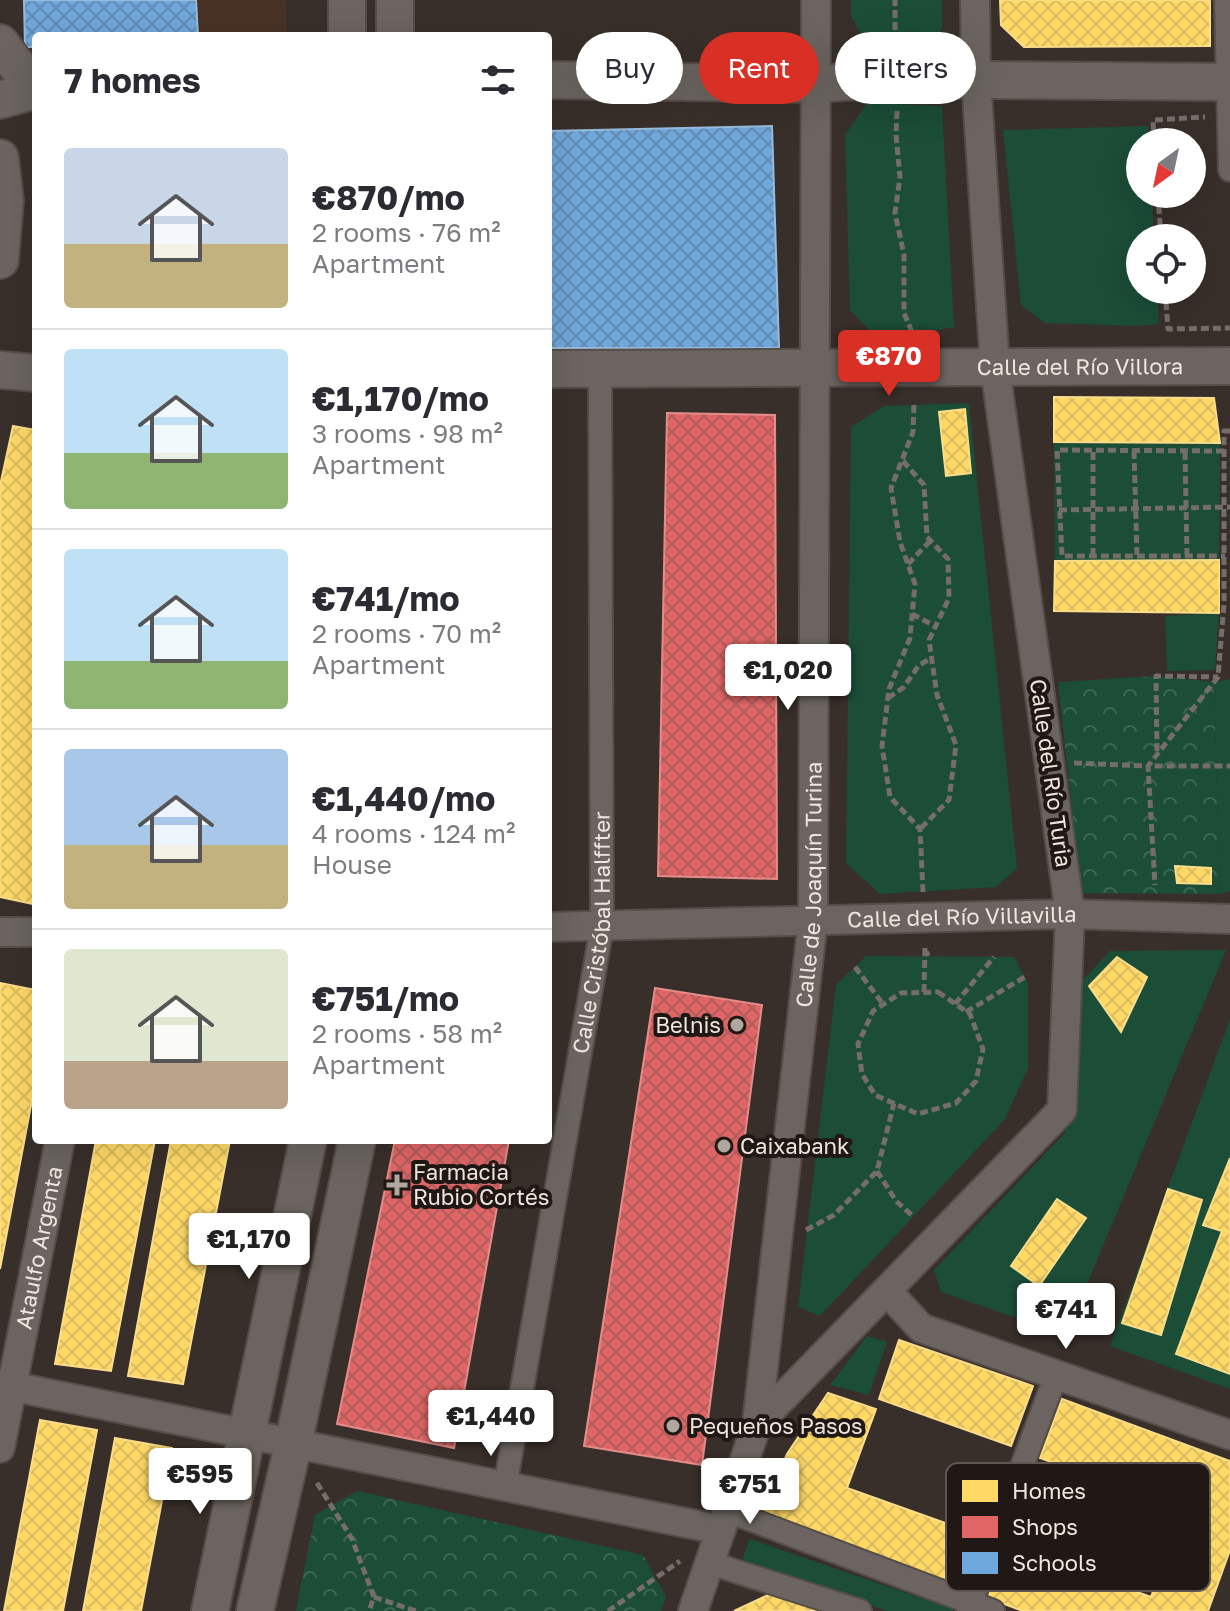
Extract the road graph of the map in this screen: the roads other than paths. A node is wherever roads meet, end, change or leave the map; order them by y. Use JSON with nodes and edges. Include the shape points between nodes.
{"nodes":[{"id":1,"x":347,"y":0,"type":"edge"},
{"id":2,"x":395,"y":0,"type":"edge"},
{"id":3,"x":816,"y":0,"type":"edge"},
{"id":4,"x":975,"y":0,"type":"edge"},
{"id":5,"x":1226,"y":0,"type":"edge"},
{"id":6,"x":347,"y":32,"type":"edge"},
{"id":7,"x":395,"y":32,"type":"edge"},
{"id":8,"x":816,"y":32,"type":"edge"},
{"id":9,"x":975,"y":32,"type":"edge"},
{"id":10,"x":0,"y":43,"type":"edge"},
{"id":11,"x":32,"y":78,"type":"edge"},
{"id":12,"x":976,"y":79,"type":"joint"},
{"id":13,"x":552,"y":80,"type":"edge"},
{"id":14,"x":699,"y":82,"type":"edge"},
{"id":15,"x":32,"y":91,"type":"edge"},
{"id":16,"x":1229,"y":93,"type":"edge"},
{"id":17,"x":0,"y":100,"type":"edge"},
{"id":18,"x":817,"y":104,"type":"edge"},
{"id":19,"x":0,"y":158,"type":"edge"},
{"id":20,"x":1230,"y":170,"type":"edge"},
{"id":21,"x":0,"y":260,"type":"edge"},
{"id":22,"x":1230,"y":366,"type":"edge"},
{"id":23,"x":995,"y":367,"type":"junction"},
{"id":24,"x":552,"y":369,"type":"edge"},
{"id":25,"x":600,"y":369,"type":"junction"},
{"id":26,"x":816,"y":369,"type":"junction"},
{"id":27,"x":1070,"y":914,"type":"junction"},
{"id":28,"x":813,"y":919,"type":"junction"},
{"id":29,"x":1230,"y":919,"type":"edge"},
{"id":30,"x":602,"y":926,"type":"junction"},
{"id":31,"x":552,"y":927,"type":"edge"},
{"id":32,"x":0,"y":932,"type":"edge"},
{"id":33,"x":32,"y":932,"type":"edge"},
{"id":34,"x":59,"y":1144,"type":"edge"},
{"id":35,"x":307,"y":1144,"type":"edge"},
{"id":36,"x":356,"y":1144,"type":"edge"},
{"id":37,"x":887,"y":1291,"type":"junction"},
{"id":38,"x":1056,"y":1375,"type":"junction"},
{"id":39,"x":6,"y":1385,"type":"edge"},
{"id":40,"x":757,"y":1424,"type":"junction"},
{"id":41,"x":249,"y":1434,"type":"junction"},
{"id":42,"x":1230,"y":1435,"type":"edge"},
{"id":43,"x":293,"y":1445,"type":"junction"},
{"id":44,"x":0,"y":1448,"type":"edge"},
{"id":45,"x":1023,"y":1463,"type":"edge"},
{"id":46,"x":505,"y":1487,"type":"junction"},
{"id":47,"x":725,"y":1520,"type":"junction"},
{"id":48,"x":710,"y":1563,"type":"junction"},
{"id":49,"x":970,"y":1607,"type":"edge"},
{"id":50,"x":210,"y":1611,"type":"edge"},
{"id":51,"x":255,"y":1611,"type":"edge"},
{"id":52,"x":693,"y":1611,"type":"edge"},
{"id":53,"x":860,"y":1611,"type":"edge"},
{"id":54,"x":993,"y":1611,"type":"edge"}],
"edges":[{"from":1,"to":6,"type":"street"},
{"from":2,"to":7,"type":"street"},
{"from":3,"to":8,"type":"street","name":"Calle de Joaquín Turina"},
{"from":4,"to":9,"type":"street","name":"Calle del Río Turia"},
{"from":5,"to":16,"type":"street"},
{"from":10,"to":11,"type":"street"},
{"from":12,"to":16,"type":"street"},
{"from":12,"to":23,"type":"street","name":"Calle del Río Turia"},
{"from":13,"to":14,"type":"street"},
{"from":15,"to":17,"type":"street"},
{"from":16,"to":20,"type":"street"},
{"from":18,"to":26,"type":"street","name":"Calle de Joaquín Turina"},
{"from":19,"to":21,"type":"street","via":[[5,200]]},
{"from":22,"to":23,"type":"street","name":"Calle del Río Villora"},
{"from":23,"to":26,"type":"street","name":"Calle del Río Villora"},
{"from":23,"to":27,"type":"street","name":"Calle del Río Turia"},
{"from":24,"to":25,"type":"street","name":"Calle del Río Villora"},
{"from":25,"to":26,"type":"street","name":"Calle del Río Villora"},
{"from":25,"to":30,"type":"street","name":"Calle Cristóbal Halffter"},
{"from":26,"to":28,"type":"street","name":"Calle de Joaquín Turina"},
{"from":27,"to":28,"type":"street","name":"Calle del Río Villavilla"},
{"from":27,"to":29,"type":"street","name":"Calle del Río Villavilla"},
{"from":27,"to":37,"type":"street","name":"Calle del Río Turia","via":[[1062,1110]]},
{"from":28,"to":30,"type":"street","name":"Calle del Río Villavilla"},
{"from":28,"to":40,"type":"street","name":"Calle de Joaquín Turina"},
{"from":30,"to":31,"type":"street","name":"Calle del Río Villavilla"},
{"from":30,"to":46,"type":"street","name":"Calle Cristóbal Halffter"},
{"from":32,"to":33,"type":"street"},
{"from":34,"to":39,"type":"street","name":"Ataulfo Argenta"},
{"from":35,"to":41,"type":"street"},
{"from":36,"to":43,"type":"street"},
{"from":37,"to":38,"type":"street","via":[[921,1328]]},
{"from":37,"to":40,"type":"street","name":"Calle del Río Turia"},
{"from":38,"to":42,"type":"street"},
{"from":38,"to":45,"type":"street"},
{"from":39,"to":41,"type":"street"},
{"from":39,"to":44,"type":"street","name":"Ataulfo Argenta"},
{"from":40,"to":47,"type":"street","name":"Calle de Joaquín Turina"},
{"from":41,"to":43,"type":"street"},
{"from":41,"to":50,"type":"street"},
{"from":43,"to":46,"type":"street"},
{"from":43,"to":51,"type":"street"},
{"from":46,"to":47,"type":"street"},
{"from":47,"to":48,"type":"street","name":"Calle de Joaquín Turina"},
{"from":47,"to":49,"type":"street"},
{"from":48,"to":52,"type":"street","name":"Calle de Joaquín Turina"},
{"from":48,"to":53,"type":"street"},
{"from":49,"to":54,"type":"street"}]}
